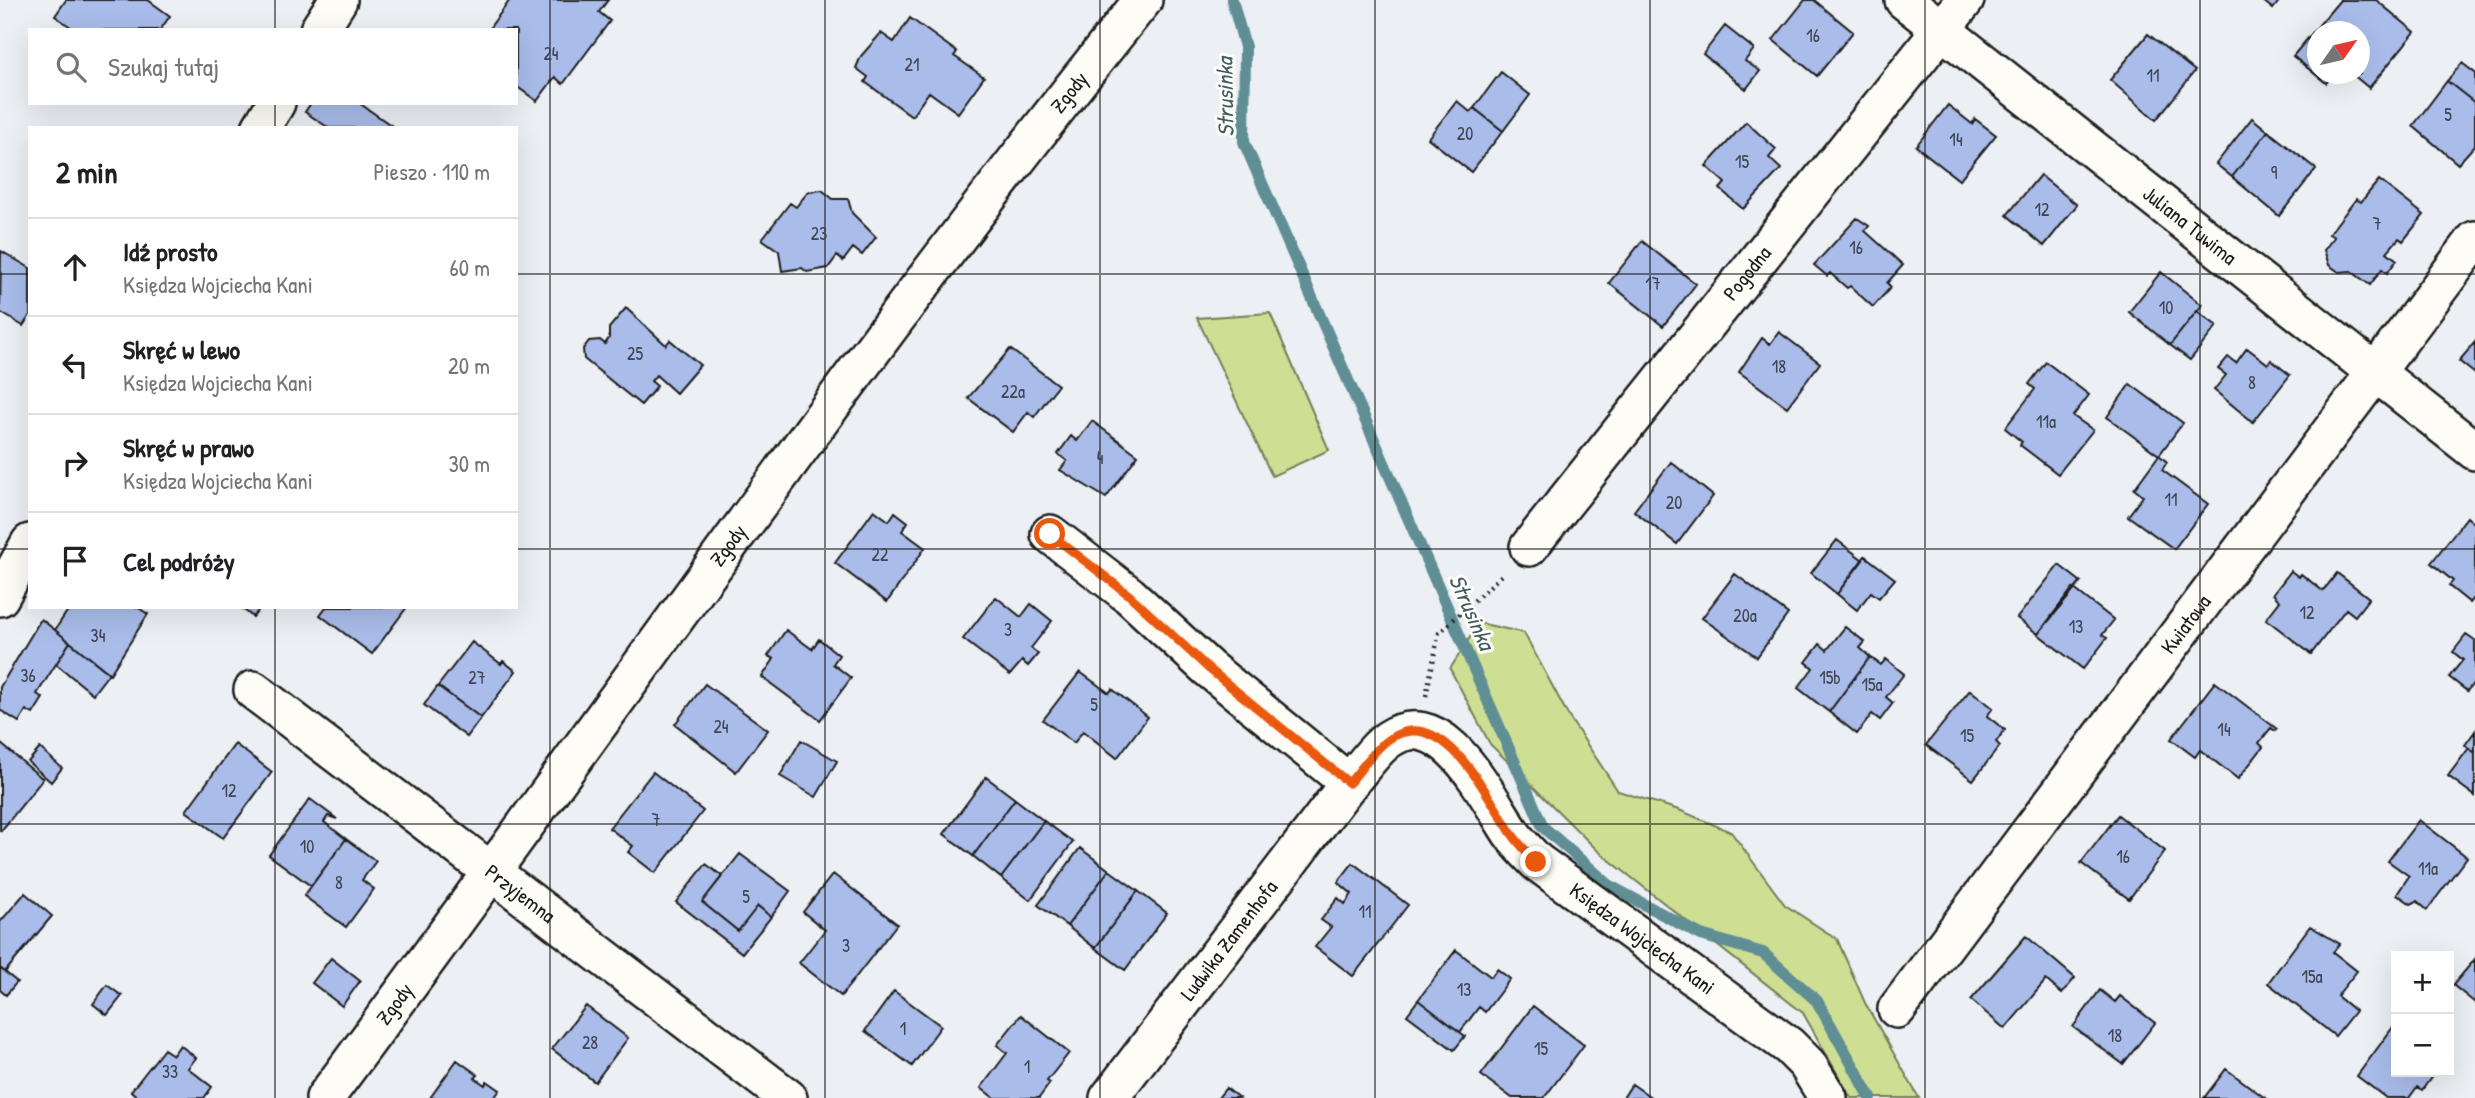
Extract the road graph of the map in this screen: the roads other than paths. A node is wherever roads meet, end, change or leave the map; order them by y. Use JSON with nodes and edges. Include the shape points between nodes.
{"nodes":[{"id":1,"x":338,"y":0,"type":"edge"},
{"id":2,"x":1143,"y":0,"type":"edge"},
{"id":3,"x":1904,"y":0,"type":"edge"},
{"id":4,"x":1965,"y":0,"type":"edge"},
{"id":5,"x":320,"y":28,"type":"edge"},
{"id":6,"x":1942,"y":30,"type":"junction"},
{"id":7,"x":274,"y":105,"type":"edge"},
{"id":8,"x":262,"y":126,"type":"edge"},
{"id":9,"x":2475,"y":240,"type":"edge"},
{"id":10,"x":2374,"y":372,"type":"junction"},
{"id":11,"x":2475,"y":451,"type":"edge"},
{"id":12,"x":1050,"y":534,"type":"dead end"},
{"id":13,"x":28,"y":547,"type":"edge"},
{"id":14,"x":1530,"y":547,"type":"dead end"},
{"id":15,"x":0,"y":597,"type":"edge"},
{"id":16,"x":253,"y":690,"type":"dead end"},
{"id":17,"x":1349,"y":783,"type":"junction"},
{"id":18,"x":492,"y":874,"type":"junction"},
{"id":19,"x":1897,"y":1009,"type":"dead end"},
{"id":20,"x":325,"y":1098,"type":"edge"},
{"id":21,"x":788,"y":1098,"type":"edge"},
{"id":22,"x":1109,"y":1098,"type":"edge"},
{"id":23,"x":1828,"y":1098,"type":"edge"}],
"edges":[{"from":1,"to":5,"type":"street"},
{"from":2,"to":18,"type":"street","name":"Zgody","via":[[897,317]]},
{"from":3,"to":6,"type":"street","name":"Juliana Tuwima"},
{"from":4,"to":6,"type":"street","name":"Pogodna"},
{"from":6,"to":10,"type":"street","name":"Juliana Tuwima"},
{"from":6,"to":14,"type":"street","name":"Pogodna"},
{"from":7,"to":8,"type":"street"},
{"from":9,"to":10,"type":"street","name":"Kwiatowa"},
{"from":10,"to":11,"type":"street","name":"Juliana Tuwima"},
{"from":10,"to":19,"type":"street","name":"Kwiatowa"},
{"from":12,"to":17,"type":"street","via":[[1129,595],[1208,668]]},
{"from":13,"to":15,"type":"street"},
{"from":16,"to":18,"type":"street","name":"Przyjemna"},
{"from":17,"to":22,"type":"street","name":"Ludwika Zamenhofa"},
{"from":17,"to":23,"type":"street","name":"Księdza Wojciecha Kani","via":[[1387,740],[1402,732],[1436,737],[1466,762],[1513,836],[1536,862],[1789,1046],[1807,1063]]},
{"from":18,"to":20,"type":"street","name":"Zgody"},
{"from":18,"to":21,"type":"street","name":"Przyjemna"}]}
